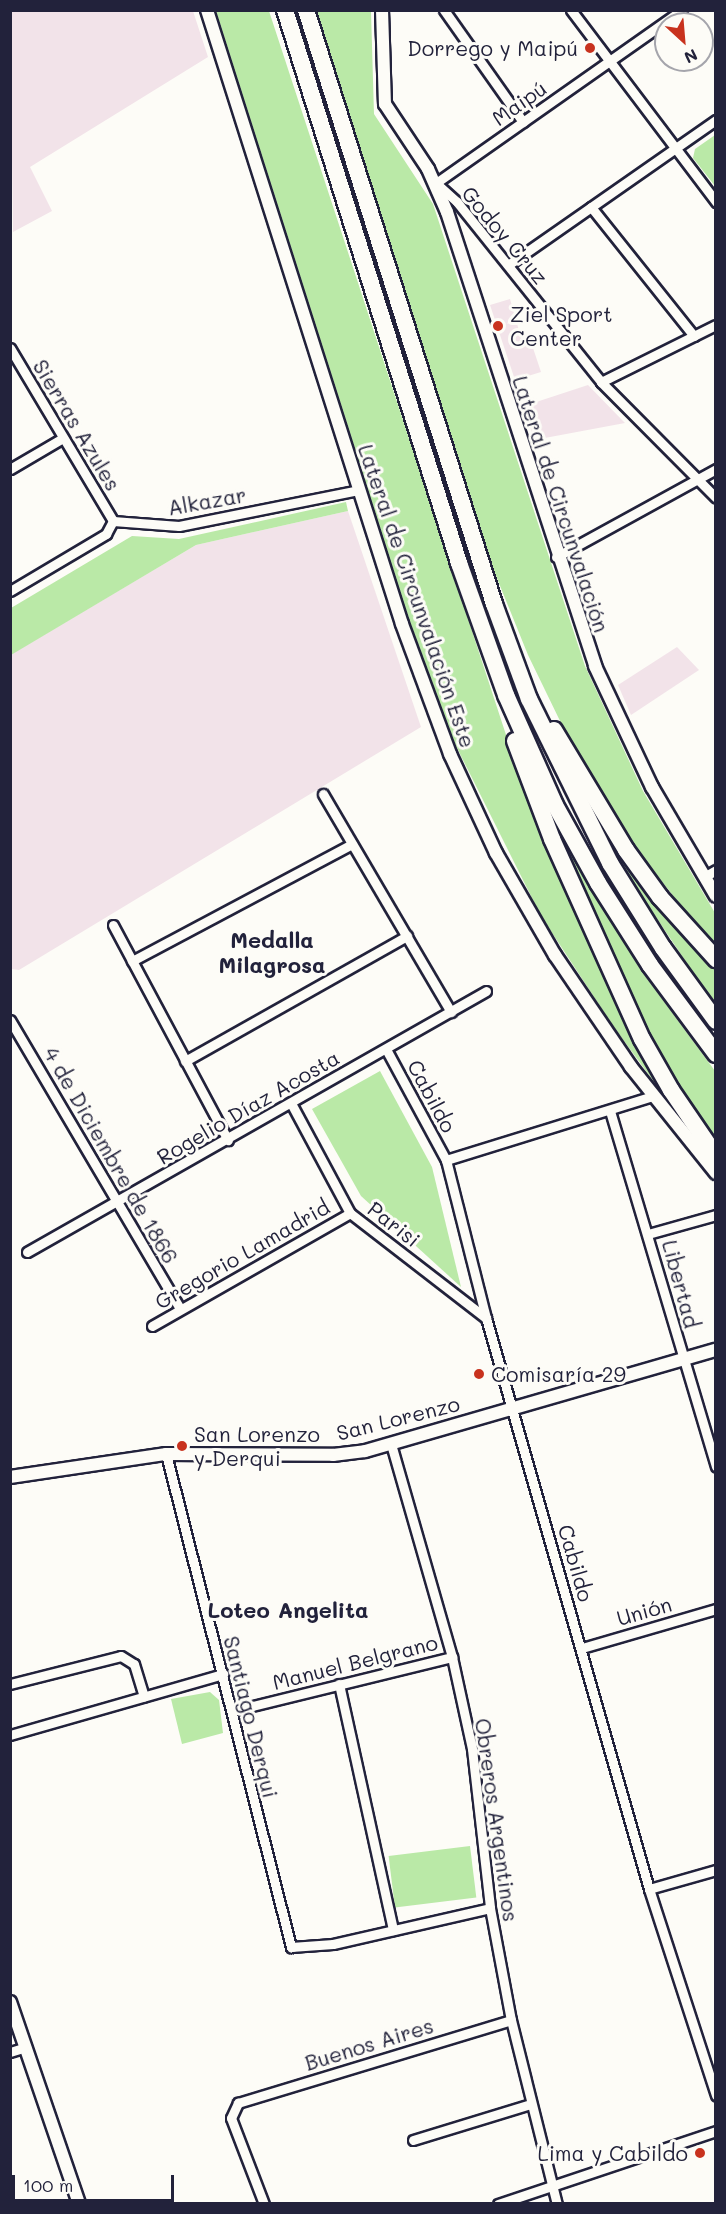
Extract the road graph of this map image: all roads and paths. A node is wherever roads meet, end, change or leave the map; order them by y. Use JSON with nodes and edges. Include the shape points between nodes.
{"nodes":[{"id":1,"x":207,"y":10,"type":"edge"},
{"id":2,"x":306,"y":10,"type":"edge"},
{"id":3,"x":382,"y":10,"type":"edge"},
{"id":4,"x":444,"y":10,"type":"edge"},
{"id":5,"x":571,"y":10,"type":"edge"},
{"id":6,"x":682,"y":10,"type":"edge"},
{"id":7,"x":285,"y":13,"type":"edge"},
{"id":8,"x":609,"y":62,"type":"junction"},
{"id":9,"x":716,"y":120,"type":"edge"},
{"id":10,"x":523,"y":122,"type":"junction"},
{"id":11,"x":673,"y":149,"type":"junction"},
{"id":12,"x":436,"y":183,"type":"junction"},
{"id":13,"x":716,"y":202,"type":"edge"},
{"id":14,"x":591,"y":207,"type":"junction"},
{"id":15,"x":508,"y":265,"type":"junction"},
{"id":16,"x":716,"y":325,"type":"edge"},
{"id":17,"x":694,"y":336,"type":"junction"},
{"id":18,"x":11,"y":348,"type":"edge"},
{"id":19,"x":601,"y":382,"type":"junction"},
{"id":20,"x":63,"y":438,"type":"junction"},
{"id":21,"x":10,"y":469,"type":"edge"},
{"id":22,"x":716,"y":469,"type":"edge"},
{"id":23,"x":697,"y":479,"type":"junction"},
{"id":24,"x":359,"y":490,"type":"junction"},
{"id":25,"x":716,"y":498,"type":"edge"},
{"id":26,"x":113,"y":521,"type":"junction"},
{"id":27,"x":556,"y":557,"type":"junction"},
{"id":28,"x":10,"y":591,"type":"edge"},
{"id":29,"x":494,"y":604,"type":"junction"},
{"id":30,"x":481,"y":628,"type":"junction"},
{"id":31,"x":323,"y":795,"type":"dead end"},
{"id":32,"x":352,"y":844,"type":"junction"},
{"id":33,"x":716,"y":870,"type":"edge"},
{"id":34,"x":704,"y":877,"type":"junction"},
{"id":35,"x":716,"y":896,"type":"edge"},
{"id":36,"x":113,"y":925,"type":"dead end"},
{"id":37,"x":406,"y":936,"type":"junction"},
{"id":38,"x":716,"y":959,"type":"edge"},
{"id":39,"x":132,"y":961,"type":"junction"},
{"id":40,"x":486,"y":991,"type":"dead end"},
{"id":41,"x":451,"y":1012,"type":"junction"},
{"id":42,"x":10,"y":1020,"type":"edge"},
{"id":43,"x":716,"y":1021,"type":"edge"},
{"id":44,"x":386,"y":1049,"type":"junction"},
{"id":45,"x":716,"y":1054,"type":"edge"},
{"id":46,"x":185,"y":1062,"type":"junction"},
{"id":47,"x":653,"y":1096,"type":"junction"},
{"id":48,"x":291,"y":1103,"type":"junction"},
{"id":49,"x":610,"y":1111,"type":"junction"},
{"id":50,"x":228,"y":1140,"type":"junction"},
{"id":51,"x":716,"y":1156,"type":"edge"},
{"id":52,"x":446,"y":1160,"type":"junction"},
{"id":53,"x":716,"y":1173,"type":"edge"},
{"id":54,"x":118,"y":1201,"type":"junction"},
{"id":55,"x":350,"y":1213,"type":"junction"},
{"id":56,"x":716,"y":1215,"type":"edge"},
{"id":57,"x":648,"y":1234,"type":"junction"},
{"id":58,"x":27,"y":1252,"type":"dead end"},
{"id":59,"x":180,"y":1310,"type":"junction"},
{"id":60,"x":486,"y":1318,"type":"junction"},
{"id":61,"x":152,"y":1326,"type":"dead end"},
{"id":62,"x":716,"y":1350,"type":"edge"},
{"id":63,"x":683,"y":1360,"type":"junction"},
{"id":64,"x":512,"y":1408,"type":"junction"},
{"id":65,"x":390,"y":1444,"type":"junction"},
{"id":66,"x":166,"y":1455,"type":"junction"},
{"id":67,"x":716,"y":1467,"type":"edge"},
{"id":68,"x":10,"y":1477,"type":"edge"},
{"id":69,"x":716,"y":1609,"type":"edge"},
{"id":70,"x":582,"y":1648,"type":"junction"},
{"id":71,"x":452,"y":1657,"type":"junction"},
{"id":72,"x":223,"y":1674,"type":"junction"},
{"id":73,"x":10,"y":1684,"type":"edge"},
{"id":74,"x":339,"y":1684,"type":"junction"},
{"id":75,"x":144,"y":1698,"type":"junction"},
{"id":76,"x":232,"y":1711,"type":"junction"},
{"id":77,"x":10,"y":1735,"type":"edge"},
{"id":78,"x":716,"y":1870,"type":"edge"},
{"id":79,"x":649,"y":1889,"type":"junction"},
{"id":80,"x":490,"y":1908,"type":"junction"},
{"id":81,"x":393,"y":1930,"type":"junction"},
{"id":82,"x":10,"y":2002,"type":"edge"},
{"id":83,"x":511,"y":2020,"type":"junction"},
{"id":84,"x":26,"y":2047,"type":"junction"},
{"id":85,"x":10,"y":2052,"type":"edge"},
{"id":86,"x":716,"y":2095,"type":"edge"},
{"id":87,"x":531,"y":2104,"type":"junction"},
{"id":88,"x":716,"y":2132,"type":"edge"},
{"id":89,"x":413,"y":2140,"type":"dead end"},
{"id":90,"x":553,"y":2188,"type":"junction"},
{"id":91,"x":80,"y":2204,"type":"edge"},
{"id":92,"x":264,"y":2204,"type":"edge"},
{"id":93,"x":498,"y":2204,"type":"edge"},
{"id":94,"x":557,"y":2204,"type":"edge"}],
"edges":[{"from":1,"to":24,"type":"street","name":"Lateral de Circunvalación Este"},
{"from":2,"to":29,"type":"highway"},
{"from":3,"to":12,"type":"street","name":"Lateral de Circunvalación","via":[[385,104]]},
{"from":4,"to":10,"type":"street"},
{"from":5,"to":8,"type":"street"},
{"from":6,"to":8,"type":"street","name":"Maipú"},
{"from":7,"to":30,"type":"highway"},
{"from":8,"to":10,"type":"street","name":"Maipú"},
{"from":8,"to":11,"type":"street"},
{"from":9,"to":11,"type":"street"},
{"from":10,"to":12,"type":"street","name":"Maipú"},
{"from":11,"to":13,"type":"street"},
{"from":11,"to":14,"type":"street"},
{"from":12,"to":15,"type":"street","name":"Godoy Cruz","via":[[457,202]]},
{"from":12,"to":27,"type":"street","name":"Lateral de Circunvalación"},
{"from":14,"to":15,"type":"street"},
{"from":14,"to":17,"type":"street"},
{"from":15,"to":19,"type":"street","name":"Godoy Cruz"},
{"from":16,"to":17,"type":"street"},
{"from":17,"to":19,"type":"street"},
{"from":18,"to":20,"type":"street","name":"Sierras Azules"},
{"from":19,"to":23,"type":"street","name":"Godoy Cruz"},
{"from":20,"to":21,"type":"street"},
{"from":20,"to":26,"type":"street","name":"Sierras Azules"},
{"from":22,"to":23,"type":"street"},
{"from":23,"to":25,"type":"street","name":"Godoy Cruz"},
{"from":23,"to":27,"type":"street"},
{"from":24,"to":26,"type":"street","name":"Alkazar","via":[[178,526]]},
{"from":24,"to":47,"type":"street","name":"Lateral de Circunvalación Este","via":[[434,714],[496,853],[560,963]]},
{"from":26,"to":28,"type":"street","via":[[106,534]]},
{"from":27,"to":34,"type":"street","name":"Lateral de Circunvalación","via":[[616,716]]},
{"from":29,"to":38,"type":"highway","via":[[590,794],[660,897]]},
{"from":29,"to":43,"type":"highway","via":[[541,726],[594,834],[651,931]]},
{"from":30,"to":45,"type":"highway","via":[[534,760],[582,855],[641,951]]},
{"from":30,"to":51,"type":"highway","via":[[524,768],[561,860],[651,1055]]},
{"from":31,"to":32,"type":"street"},
{"from":32,"to":37,"type":"street"},
{"from":32,"to":39,"type":"street"},
{"from":33,"to":34,"type":"street"},
{"from":34,"to":35,"type":"street","name":"Lateral de Circunvalación"},
{"from":36,"to":39,"type":"street"},
{"from":37,"to":41,"type":"street"},
{"from":37,"to":46,"type":"street"},
{"from":39,"to":46,"type":"street"},
{"from":40,"to":41,"type":"street","name":"Rogelio Díaz Acosta"},
{"from":41,"to":44,"type":"street","name":"Rogelio Díaz Acosta"},
{"from":42,"to":54,"type":"street","name":"4 de Diciembre de 1866"},
{"from":44,"to":48,"type":"street","name":"Rogelio Díaz Acosta"},
{"from":44,"to":52,"type":"street","name":"Cabildo"},
{"from":46,"to":50,"type":"street"},
{"from":47,"to":49,"type":"street"},
{"from":47,"to":53,"type":"street","name":"Lateral de Circunvalación Este"},
{"from":48,"to":50,"type":"street","name":"Rogelio Díaz Acosta"},
{"from":48,"to":55,"type":"street","name":"Parisi"},
{"from":49,"to":52,"type":"street"},
{"from":49,"to":57,"type":"street","name":"Libertad"},
{"from":50,"to":54,"type":"street","name":"Rogelio Díaz Acosta"},
{"from":52,"to":60,"type":"street","name":"Cabildo"},
{"from":54,"to":58,"type":"street","name":"Rogelio Díaz Acosta"},
{"from":54,"to":59,"type":"street","name":"4 de Diciembre de 1866"},
{"from":55,"to":59,"type":"street","name":"Gregorio Lamadrid"},
{"from":55,"to":60,"type":"street","name":"Parisi"},
{"from":56,"to":57,"type":"street"},
{"from":57,"to":63,"type":"street","name":"Libertad"},
{"from":59,"to":61,"type":"street","name":"Gregorio Lamadrid"},
{"from":60,"to":64,"type":"street","name":"Cabildo"},
{"from":62,"to":63,"type":"street","name":"San Lorenzo"},
{"from":63,"to":64,"type":"street","name":"San Lorenzo"},
{"from":63,"to":67,"type":"street","name":"Libertad"},
{"from":64,"to":65,"type":"street","name":"San Lorenzo"},
{"from":64,"to":70,"type":"street","name":"Cabildo"},
{"from":65,"to":66,"type":"street","name":"San Lorenzo","via":[[333,1455]]},
{"from":65,"to":71,"type":"street","name":"Obreros Argentinos"},
{"from":66,"to":68,"type":"street","name":"San Lorenzo"},
{"from":66,"to":72,"type":"street","name":"Santiago Derqui"},
{"from":69,"to":70,"type":"street","name":"Unión"},
{"from":70,"to":79,"type":"street","name":"Cabildo"},
{"from":71,"to":74,"type":"street","name":"Manuel Belgrano"},
{"from":71,"to":80,"type":"street","name":"Obreros Argentinos","via":[[472,1749]]},
{"from":72,"to":75,"type":"street"},
{"from":72,"to":76,"type":"street","name":"Santiago Derqui"},
{"from":73,"to":75,"type":"street","via":[[121,1656],[134,1664]]},
{"from":74,"to":76,"type":"street","name":"Manuel Belgrano"},
{"from":74,"to":81,"type":"street"},
{"from":75,"to":77,"type":"street"},
{"from":76,"to":81,"type":"street","name":"Santiago Derqui","via":[[287,1942],[297,1950]]},
{"from":78,"to":79,"type":"street"},
{"from":79,"to":86,"type":"street","name":"Cabildo"},
{"from":80,"to":81,"type":"street"},
{"from":80,"to":83,"type":"street","name":"Obreros Argentinos"},
{"from":82,"to":84,"type":"street"},
{"from":83,"to":87,"type":"street","name":"Obreros Argentinos"},
{"from":83,"to":92,"type":"street","name":"Buenos Aires","via":[[238,2103],[231,2118]]},
{"from":84,"to":85,"type":"street"},
{"from":84,"to":91,"type":"street"},
{"from":87,"to":89,"type":"street"},
{"from":87,"to":90,"type":"street","name":"Obreros Argentinos"},
{"from":88,"to":90,"type":"street"},
{"from":90,"to":93,"type":"street"},
{"from":90,"to":94,"type":"street","name":"Obreros Argentinos"}]}
